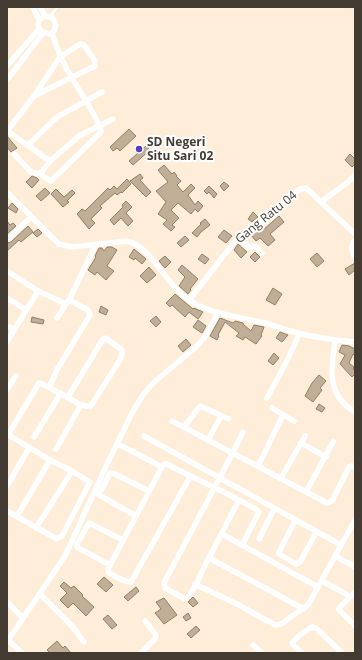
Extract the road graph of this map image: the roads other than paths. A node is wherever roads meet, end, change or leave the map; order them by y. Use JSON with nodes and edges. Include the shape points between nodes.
{"nodes":[{"id":1,"x":33,"y":7,"type":"edge"},
{"id":2,"x":40,"y":7,"type":"edge"},
{"id":3,"x":58,"y":7,"type":"edge"},
{"id":4,"x":47,"y":16,"type":"junction"},
{"id":5,"x":40,"y":20,"type":"junction"},
{"id":6,"x":41,"y":31,"type":"junction"},
{"id":7,"x":52,"y":33,"type":"junction"},
{"id":8,"x":60,"y":56,"type":"junction"},
{"id":9,"x":7,"y":66,"type":"edge"},
{"id":10,"x":71,"y":77,"type":"junction"},
{"id":11,"x":7,"y":80,"type":"edge"},
{"id":12,"x":102,"y":92,"type":"dead end"},
{"id":13,"x":34,"y":96,"type":"junction"},
{"id":14,"x":86,"y":101,"type":"junction"},
{"id":15,"x":113,"y":119,"type":"dead end"},
{"id":16,"x":100,"y":127,"type":"junction"},
{"id":17,"x":28,"y":145,"type":"junction"},
{"id":18,"x":14,"y":154,"type":"dead end"},
{"id":19,"x":50,"y":161,"type":"junction"},
{"id":20,"x":40,"y":174,"type":"junction"},
{"id":21,"x":355,"y":175,"type":"edge"},
{"id":22,"x":7,"y":192,"type":"edge"},
{"id":23,"x":321,"y":202,"type":"junction"},
{"id":24,"x":31,"y":217,"type":"junction"},
{"id":25,"x":355,"y":234,"type":"edge"},
{"id":26,"x":8,"y":239,"type":"dead end"},
{"id":27,"x":236,"y":240,"type":"junction"},
{"id":28,"x":355,"y":240,"type":"edge"},
{"id":29,"x":96,"y":244,"type":"junction"},
{"id":30,"x":262,"y":253,"type":"dead end"},
{"id":31,"x":355,"y":258,"type":"edge"},
{"id":32,"x":7,"y":271,"type":"edge"},
{"id":33,"x":38,"y":291,"type":"junction"},
{"id":34,"x":7,"y":298,"type":"edge"},
{"id":35,"x":189,"y":300,"type":"junction"},
{"id":36,"x":67,"y":302,"type":"junction"},
{"id":37,"x":26,"y":310,"type":"junction"},
{"id":38,"x":218,"y":313,"type":"junction"},
{"id":39,"x":57,"y":318,"type":"dead end"},
{"id":40,"x":7,"y":326,"type":"edge"},
{"id":41,"x":14,"y":329,"type":"junction"},
{"id":42,"x":299,"y":334,"type":"junction"},
{"id":43,"x":334,"y":341,"type":"junction"},
{"id":44,"x":7,"y":342,"type":"edge"},
{"id":45,"x":355,"y":342,"type":"edge"},
{"id":46,"x":16,"y":376,"type":"dead end"},
{"id":47,"x":49,"y":387,"type":"junction"},
{"id":48,"x":7,"y":390,"type":"edge"},
{"id":49,"x":61,"y":394,"type":"junction"},
{"id":50,"x":68,"y":397,"type":"junction"},
{"id":51,"x":267,"y":398,"type":"dead end"},
{"id":52,"x":81,"y":405,"type":"junction"},
{"id":53,"x":272,"y":408,"type":"dead end"},
{"id":54,"x":355,"y":412,"type":"edge"},
{"id":55,"x":284,"y":415,"type":"junction"},
{"id":56,"x":221,"y":416,"type":"junction"},
{"id":57,"x":229,"y":419,"type":"dead end"},
{"id":58,"x":172,"y":421,"type":"dead end"},
{"id":59,"x":294,"y":421,"type":"dead end"},
{"id":60,"x":184,"y":427,"type":"junction"},
{"id":61,"x":243,"y":432,"type":"dead end"},
{"id":62,"x":8,"y":435,"type":"edge"},
{"id":63,"x":144,"y":436,"type":"dead end"},
{"id":64,"x":210,"y":436,"type":"dead end"},
{"id":65,"x":305,"y":436,"type":"dead end"},
{"id":66,"x":34,"y":438,"type":"dead end"},
{"id":67,"x":333,"y":442,"type":"dead end"},
{"id":68,"x":301,"y":443,"type":"junction"},
{"id":69,"x":118,"y":444,"type":"junction"},
{"id":70,"x":29,"y":448,"type":"junction"},
{"id":71,"x":56,"y":449,"type":"dead end"},
{"id":72,"x":233,"y":453,"type":"junction"},
{"id":73,"x":326,"y":457,"type":"junction"},
{"id":74,"x":50,"y":460,"type":"junction"},
{"id":75,"x":258,"y":466,"type":"junction"},
{"id":76,"x":162,"y":467,"type":"junction"},
{"id":77,"x":355,"y":467,"type":"edge"},
{"id":78,"x":72,"y":471,"type":"junction"},
{"id":79,"x":190,"y":477,"type":"junction"},
{"id":80,"x":220,"y":478,"type":"junction"},
{"id":81,"x":282,"y":478,"type":"junction"},
{"id":82,"x":7,"y":486,"type":"edge"},
{"id":83,"x":214,"y":488,"type":"junction"},
{"id":84,"x":149,"y":491,"type":"junction"},
{"id":85,"x":306,"y":492,"type":"junction"},
{"id":86,"x":239,"y":500,"type":"junction"},
{"id":87,"x":274,"y":509,"type":"junction"},
{"id":88,"x":7,"y":511,"type":"edge"},
{"id":89,"x":17,"y":516,"type":"junction"},
{"id":90,"x":136,"y":516,"type":"junction"},
{"id":91,"x":355,"y":520,"type":"edge"},
{"id":92,"x":295,"y":521,"type":"junction"},
{"id":93,"x":36,"y":528,"type":"junction"},
{"id":94,"x":316,"y":533,"type":"junction"},
{"id":95,"x":222,"y":534,"type":"junction"},
{"id":96,"x":259,"y":539,"type":"dead end"},
{"id":97,"x":123,"y":540,"type":"junction"},
{"id":98,"x":242,"y":545,"type":"junction"},
{"id":99,"x":341,"y":545,"type":"junction"},
{"id":100,"x":335,"y":556,"type":"junction"},
{"id":101,"x":208,"y":558,"type":"junction"},
{"id":102,"x":110,"y":565,"type":"junction"},
{"id":103,"x":355,"y":567,"type":"edge"},
{"id":104,"x":322,"y":581,"type":"junction"},
{"id":105,"x":196,"y":584,"type":"junction"},
{"id":106,"x":318,"y":587,"type":"junction"},
{"id":107,"x":355,"y":592,"type":"edge"},
{"id":108,"x":40,"y":594,"type":"junction"},
{"id":109,"x":346,"y":594,"type":"dead end"},
{"id":110,"x":7,"y":602,"type":"edge"},
{"id":111,"x":304,"y":609,"type":"junction"},
{"id":112,"x":24,"y":618,"type":"junction"},
{"id":113,"x":145,"y":622,"type":"dead end"},
{"id":114,"x":355,"y":626,"type":"edge"},
{"id":115,"x":8,"y":641,"type":"edge"},
{"id":116,"x":84,"y":642,"type":"dead end"},
{"id":117,"x":253,"y":645,"type":"dead end"},
{"id":118,"x":22,"y":653,"type":"edge"},
{"id":119,"x":141,"y":653,"type":"edge"},
{"id":120,"x":262,"y":653,"type":"edge"},
{"id":121,"x":302,"y":653,"type":"edge"},
{"id":122,"x":342,"y":653,"type":"edge"}],
"edges":[{"from":1,"to":5,"type":"street"},
{"from":2,"to":4,"type":"street"},
{"from":3,"to":4,"type":"lane"},
{"from":4,"to":5,"type":"street"},
{"from":4,"to":7,"type":"street","via":[[55,20],[56,25]]},
{"from":5,"to":6,"type":"street"},
{"from":6,"to":7,"type":"street"},
{"from":6,"to":9,"type":"street"},
{"from":6,"to":11,"type":"street"},
{"from":7,"to":8,"type":"street"},
{"from":8,"to":10,"type":"street"},
{"from":8,"to":10,"type":"street","via":[[82,44],[96,61],[93,68]]},
{"from":8,"to":13,"type":"street"},
{"from":10,"to":13,"type":"street"},
{"from":10,"to":14,"type":"street"},
{"from":12,"to":14,"type":"street"},
{"from":13,"to":17,"type":"street","via":[[8,130]]},
{"from":14,"to":16,"type":"street"},
{"from":14,"to":17,"type":"street","via":[[57,117]]},
{"from":15,"to":16,"type":"street"},
{"from":16,"to":19,"type":"street","via":[[79,136]]},
{"from":16,"to":20,"type":"street","via":[[101,132],[53,180],[48,180]]},
{"from":17,"to":19,"type":"street"},
{"from":18,"to":20,"type":"street","via":[[31,172]]},
{"from":19,"to":20,"type":"street"},
{"from":21,"to":23,"type":"street"},
{"from":22,"to":24,"type":"street"},
{"from":23,"to":25,"type":"street"},
{"from":23,"to":27,"type":"street","name":"Gang Ratu 04","via":[[308,189],[303,188]]},
{"from":24,"to":26,"type":"street"},
{"from":24,"to":29,"type":"street","via":[[59,244],[72,247]]},
{"from":27,"to":30,"type":"street","via":[[242,240],[249,248],[255,246]]},
{"from":27,"to":35,"type":"street","name":"Gang Ratu 04"},
{"from":28,"to":31,"type":"street","via":[[351,251]]},
{"from":29,"to":35,"type":"street","via":[[133,242]]},
{"from":29,"to":36,"type":"street"},
{"from":32,"to":33,"type":"street"},
{"from":33,"to":36,"type":"street"},
{"from":33,"to":37,"type":"street"},
{"from":34,"to":37,"type":"street"},
{"from":35,"to":38,"type":"street"},
{"from":36,"to":39,"type":"street"},
{"from":36,"to":47,"type":"street","via":[[88,310],[90,315]]},
{"from":37,"to":41,"type":"street"},
{"from":38,"to":42,"type":"street"},
{"from":38,"to":69,"type":"street","via":[[196,347],[153,383],[143,395],[133,410]]},
{"from":40,"to":41,"type":"street"},
{"from":41,"to":44,"type":"street"},
{"from":42,"to":43,"type":"street"},
{"from":42,"to":51,"type":"street"},
{"from":43,"to":45,"type":"street"},
{"from":43,"to":54,"type":"street","via":[[333,386],[341,400]]},
{"from":46,"to":48,"type":"street"},
{"from":47,"to":49,"type":"street"},
{"from":47,"to":62,"type":"street","via":[[38,384]]},
{"from":49,"to":50,"type":"street"},
{"from":49,"to":66,"type":"street"},
{"from":50,"to":52,"type":"street"},
{"from":50,"to":52,"type":"street","via":[[102,340],[106,338],[122,350],[122,354],[90,407]]},
{"from":52,"to":71,"type":"street"},
{"from":53,"to":55,"type":"street"},
{"from":55,"to":59,"type":"street"},
{"from":55,"to":75,"type":"street"},
{"from":56,"to":57,"type":"street"},
{"from":56,"to":60,"type":"street","via":[[200,406]]},
{"from":56,"to":64,"type":"street"},
{"from":58,"to":60,"type":"street"},
{"from":60,"to":72,"type":"street"},
{"from":61,"to":72,"type":"street"},
{"from":62,"to":70,"type":"street"},
{"from":63,"to":80,"type":"street"},
{"from":65,"to":68,"type":"street"},
{"from":67,"to":73,"type":"street"},
{"from":68,"to":73,"type":"street"},
{"from":68,"to":81,"type":"street"},
{"from":69,"to":76,"type":"street"},
{"from":69,"to":108,"type":"street","via":[[65,556]]},
{"from":70,"to":74,"type":"street"},
{"from":70,"to":82,"type":"street"},
{"from":72,"to":75,"type":"street"},
{"from":72,"to":80,"type":"street"},
{"from":73,"to":85,"type":"street"},
{"from":74,"to":78,"type":"street"},
{"from":74,"to":89,"type":"street"},
{"from":75,"to":81,"type":"street"},
{"from":76,"to":79,"type":"street","via":[[167,464]]},
{"from":76,"to":84,"type":"street"},
{"from":77,"to":85,"type":"street","via":[[349,467],[330,503]]},
{"from":78,"to":93,"type":"street"},
{"from":78,"to":93,"type":"street","via":[[90,483],[62,536],[57,539]]},
{"from":79,"to":83,"type":"street"},
{"from":79,"to":102,"type":"street","via":[[131,582],[109,573]]},
{"from":80,"to":83,"type":"street"},
{"from":80,"to":87,"type":"street"},
{"from":81,"to":85,"type":"street"},
{"from":83,"to":86,"type":"street"},
{"from":83,"to":105,"type":"street","via":[[164,586],[185,599]]},
{"from":84,"to":90,"type":"street"},
{"from":84,"to":90,"type":"street","via":[[110,473],[100,495]]},
{"from":86,"to":95,"type":"street"},
{"from":86,"to":98,"type":"street","via":[[259,512]]},
{"from":87,"to":92,"type":"street"},
{"from":87,"to":96,"type":"street"},
{"from":88,"to":89,"type":"street"},
{"from":89,"to":93,"type":"street"},
{"from":90,"to":97,"type":"street"},
{"from":91,"to":99,"type":"street"},
{"from":92,"to":94,"type":"street"},
{"from":92,"to":94,"type":"street","via":[[279,554],[296,564],[300,562]]},
{"from":94,"to":99,"type":"street"},
{"from":95,"to":98,"type":"street"},
{"from":95,"to":101,"type":"street"},
{"from":97,"to":102,"type":"street"},
{"from":97,"to":102,"type":"street","via":[[89,523],[80,538],[77,547]]},
{"from":98,"to":106,"type":"street"},
{"from":99,"to":100,"type":"street"},
{"from":100,"to":103,"type":"street"},
{"from":100,"to":104,"type":"street"},
{"from":101,"to":105,"type":"street"},
{"from":101,"to":111,"type":"street"},
{"from":104,"to":106,"type":"street"},
{"from":104,"to":109,"type":"street"},
{"from":105,"to":111,"type":"street","via":[[275,625],[281,624]]},
{"from":106,"to":111,"type":"street"},
{"from":107,"to":114,"type":"street","via":[[339,608]]},
{"from":108,"to":112,"type":"street"},
{"from":108,"to":116,"type":"street"},
{"from":110,"to":112,"type":"street"},
{"from":112,"to":115,"type":"street"},
{"from":113,"to":119,"type":"street","via":[[156,635]]},
{"from":115,"to":118,"type":"street"},
{"from":117,"to":120,"type":"street"},
{"from":121,"to":122,"type":"street","via":[[292,643],[312,627]]}]}
